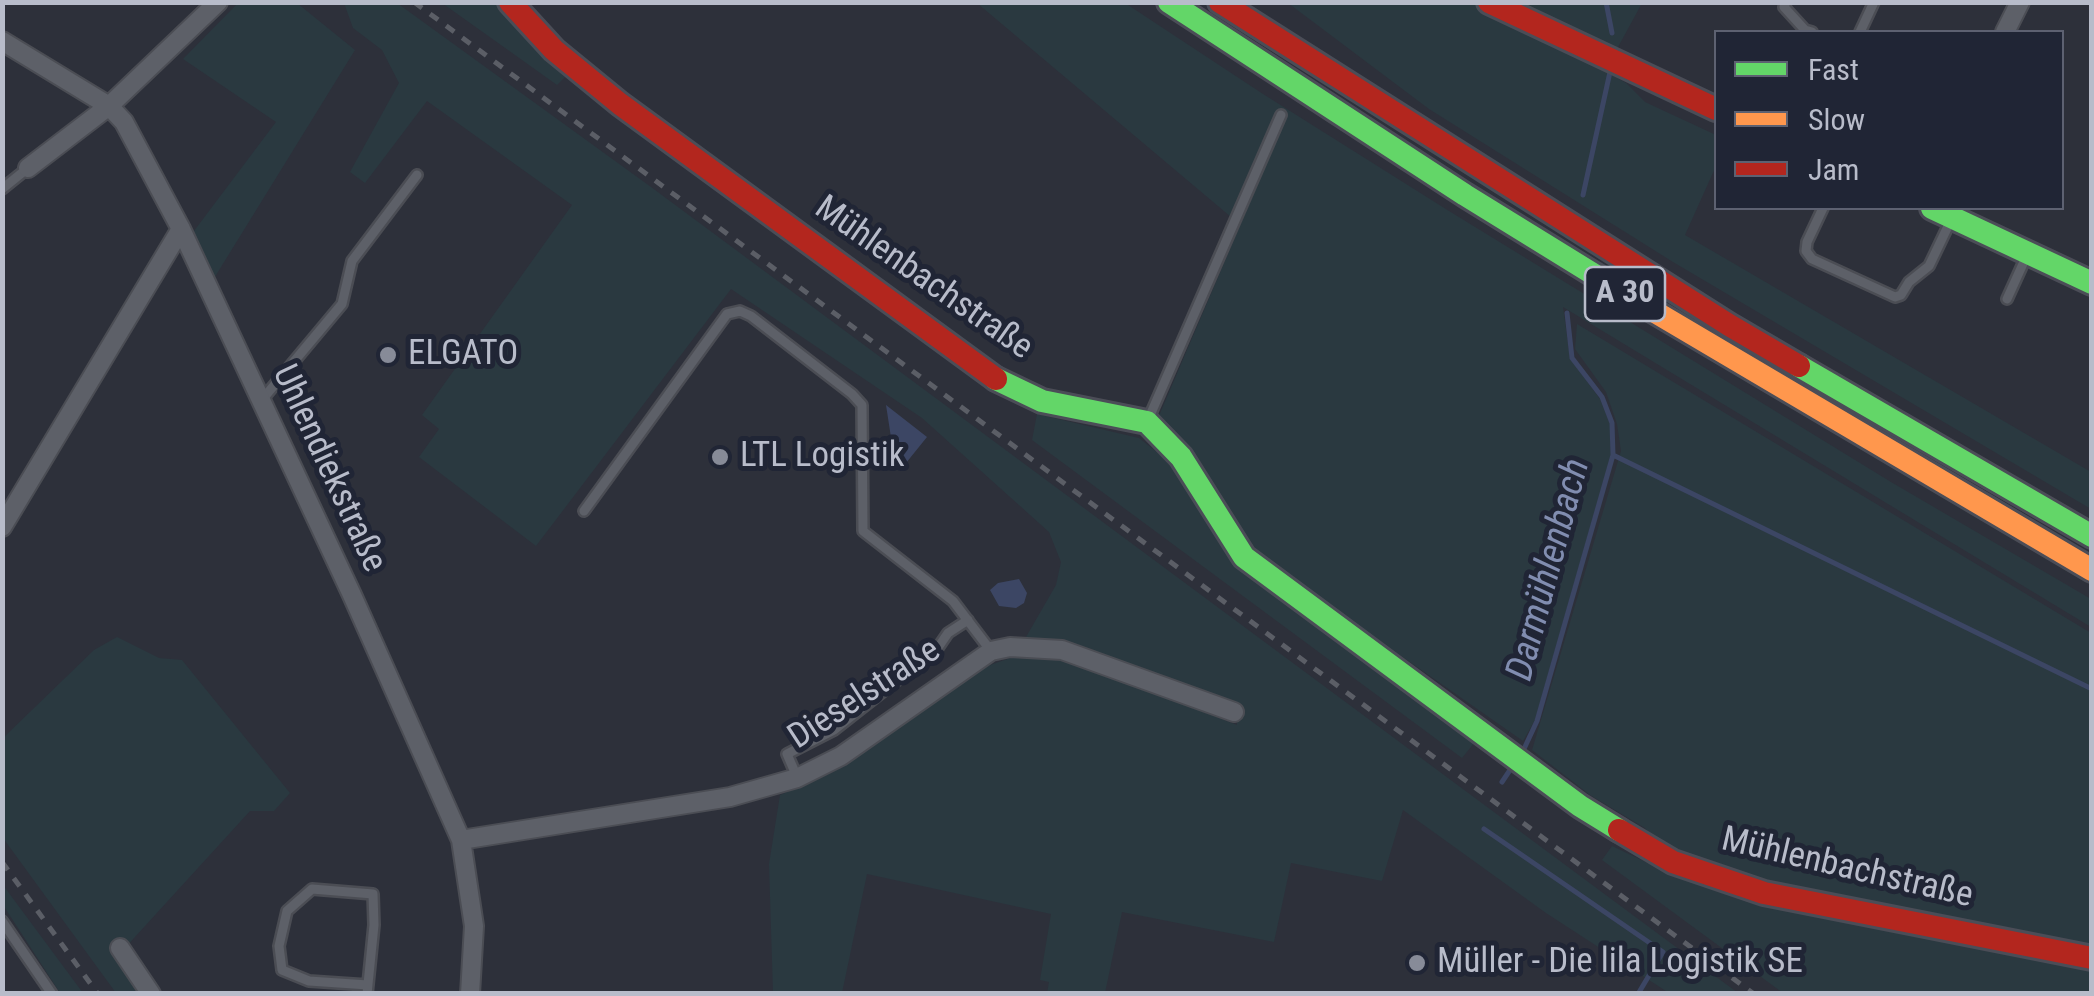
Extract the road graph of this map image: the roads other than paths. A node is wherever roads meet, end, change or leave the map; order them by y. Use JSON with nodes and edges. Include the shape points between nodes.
{"nodes":[{"id":1,"x":218,"y":2,"type":"edge"},
{"id":2,"x":510,"y":2,"type":"edge"},
{"id":3,"x":1169,"y":2,"type":"edge"},
{"id":4,"x":1220,"y":2,"type":"edge"},
{"id":5,"x":1490,"y":2,"type":"edge"},
{"id":6,"x":1874,"y":2,"type":"edge"},
{"id":7,"x":2020,"y":2,"type":"edge"},
{"id":8,"x":1783,"y":4,"type":"edge"},
{"id":9,"x":1805,"y":30,"type":"edge"},
{"id":10,"x":1861,"y":30,"type":"edge"},
{"id":11,"x":2006,"y":30,"type":"edge"},
{"id":12,"x":2,"y":41,"type":"edge"},
{"id":13,"x":109,"y":106,"type":"junction"},
{"id":14,"x":1714,"y":108,"type":"edge"},
{"id":15,"x":1281,"y":115,"type":"dead end"},
{"id":16,"x":28,"y":168,"type":"joint"},
{"id":17,"x":417,"y":175,"type":"dead end"},
{"id":18,"x":2,"y":189,"type":"edge"},
{"id":19,"x":1822,"y":210,"type":"edge"},
{"id":20,"x":1942,"y":212,"type":"edge"},
{"id":21,"x":181,"y":229,"type":"junction"},
{"id":22,"x":2028,"y":253,"type":"junction"},
{"id":23,"x":2092,"y":282,"type":"edge"},
{"id":24,"x":2007,"y":299,"type":"dead end"},
{"id":25,"x":260,"y":404,"type":"junction"},
{"id":26,"x":1147,"y":422,"type":"junction"},
{"id":27,"x":584,"y":511,"type":"dead end"},
{"id":28,"x":2,"y":527,"type":"edge"},
{"id":29,"x":2092,"y":536,"type":"edge"},
{"id":30,"x":2092,"y":570,"type":"edge"},
{"id":31,"x":968,"y":620,"type":"junction"},
{"id":32,"x":991,"y":652,"type":"junction"},
{"id":33,"x":1234,"y":712,"type":"dead end"},
{"id":34,"x":797,"y":778,"type":"junction"},
{"id":35,"x":462,"y":840,"type":"junction"},
{"id":36,"x":2,"y":921,"type":"edge"},
{"id":37,"x":120,"y":948,"type":"dead end"},
{"id":38,"x":2092,"y":958,"type":"edge"},
{"id":39,"x":367,"y":989,"type":"edge"},
{"id":40,"x":52,"y":994,"type":"edge"},
{"id":41,"x":151,"y":994,"type":"edge"},
{"id":42,"x":470,"y":994,"type":"edge"}],
"edges":[{"from":1,"to":13,"type":"street"},
{"from":2,"to":26,"type":"main road","name":"Mühlenbachstraße","via":[[554,50],[620,104],[1004,385],[1042,402]]},
{"from":3,"to":30,"type":"main road","number":"A 30","via":[[1697,338]]},
{"from":4,"to":29,"type":"main road","number":"A 30","via":[[1729,325]]},
{"from":5,"to":14,"type":"main road"},
{"from":6,"to":10,"type":"lane"},
{"from":7,"to":11,"type":"street"},
{"from":8,"to":9,"type":"lane"},
{"from":12,"to":13,"type":"street","name":"Uhlendiekstraße"},
{"from":13,"to":16,"type":"street"},
{"from":13,"to":21,"type":"street","name":"Uhlendiekstraße"},
{"from":15,"to":26,"type":"lane"},
{"from":16,"to":18,"type":"lane"},
{"from":17,"to":25,"type":"lane","via":[[352,261],[342,304]]},
{"from":19,"to":20,"type":"lane","via":[[1806,251],[1812,259],[1895,297],[1929,266]]},
{"from":20,"to":22,"type":"main road"},
{"from":21,"to":25,"type":"street","name":"Uhlendiekstraße"},
{"from":21,"to":28,"type":"street"},
{"from":22,"to":23,"type":"main road"},
{"from":22,"to":24,"type":"lane"},
{"from":25,"to":35,"type":"street","name":"Uhlendiekstraße"},
{"from":26,"to":38,"type":"main road","name":"Mühlenbachstraße","via":[[1181,458],[1244,557],[1580,806],[1673,862],[1764,893]]},
{"from":27,"to":31,"type":"lane","via":[[727,314],[740,311],[862,406],[864,530]]},
{"from":31,"to":32,"type":"lane"},
{"from":31,"to":34,"type":"lane","via":[[834,730],[787,754]]},
{"from":32,"to":33,"type":"street","name":"Dieselstraße","via":[[1062,650]]},
{"from":32,"to":34,"type":"street","name":"Dieselstraße","via":[[841,756]]},
{"from":34,"to":35,"type":"street","name":"Dieselstraße","via":[[730,796]]},
{"from":35,"to":42,"type":"street","name":"Uhlendiekstraße","via":[[474,926]]},
{"from":36,"to":40,"type":"lane"},
{"from":37,"to":41,"type":"street"},
{"from":39,"to":39,"type":"lane","via":[[373,894],[312,888],[287,912],[278,946],[282,970]]}]}
